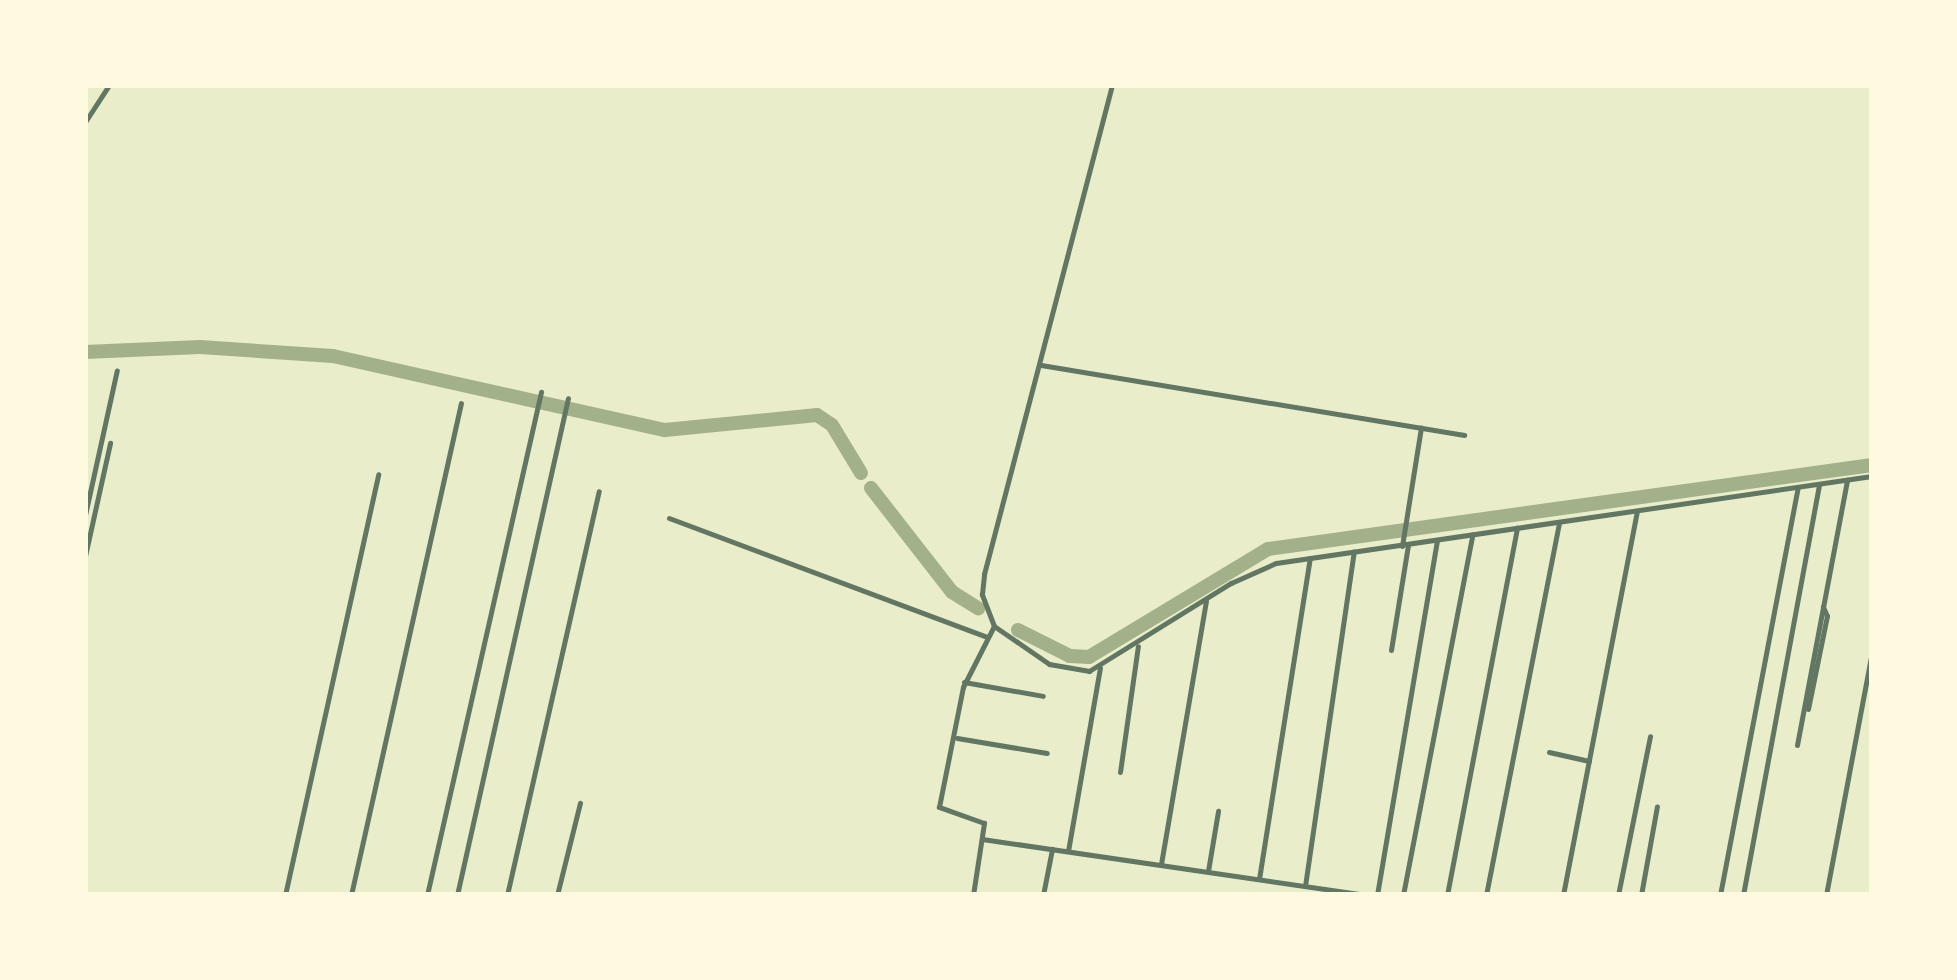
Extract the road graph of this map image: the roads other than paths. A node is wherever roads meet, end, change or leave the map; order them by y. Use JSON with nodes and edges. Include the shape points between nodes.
{"nodes":[{"id":1,"x":110,"y":85,"type":"edge"},
{"id":2,"x":1112,"y":85,"type":"edge"},
{"id":3,"x":85,"y":122,"type":"edge"},
{"id":4,"x":1041,"y":365,"type":"junction"},
{"id":5,"x":117,"y":370,"type":"dead end"},
{"id":6,"x":541,"y":392,"type":"dead end"},
{"id":7,"x":568,"y":398,"type":"dead end"},
{"id":8,"x":460,"y":403,"type":"dead end"},
{"id":9,"x":1421,"y":428,"type":"junction"},
{"id":10,"x":1464,"y":435,"type":"dead end"},
{"id":11,"x":110,"y":442,"type":"dead end"},
{"id":12,"x":378,"y":474,"type":"dead end"},
{"id":13,"x":1872,"y":476,"type":"edge"},
{"id":14,"x":1847,"y":480,"type":"junction"},
{"id":15,"x":1819,"y":484,"type":"junction"},
{"id":16,"x":1798,"y":487,"type":"junction"},
{"id":17,"x":599,"y":491,"type":"dead end"},
{"id":18,"x":1637,"y":511,"type":"junction"},
{"id":19,"x":85,"y":515,"type":"edge"},
{"id":20,"x":669,"y":518,"type":"dead end"},
{"id":21,"x":1559,"y":522,"type":"junction"},
{"id":22,"x":1517,"y":528,"type":"junction"},
{"id":23,"x":1472,"y":535,"type":"junction"},
{"id":24,"x":1437,"y":540,"type":"junction"},
{"id":25,"x":1405,"y":545,"type":"junction"},
{"id":26,"x":1354,"y":552,"type":"junction"},
{"id":27,"x":85,"y":556,"type":"edge"},
{"id":28,"x":1310,"y":558,"type":"junction"},
{"id":29,"x":1206,"y":600,"type":"junction"},
{"id":30,"x":1823,"y":607,"type":"junction"},
{"id":31,"x":994,"y":626,"type":"junction"},
{"id":32,"x":988,"y":637,"type":"junction"},
{"id":33,"x":1138,"y":646,"type":"junction"},
{"id":34,"x":1391,"y":650,"type":"dead end"},
{"id":35,"x":1872,"y":652,"type":"edge"},
{"id":36,"x":1100,"y":668,"type":"junction"},
{"id":37,"x":964,"y":682,"type":"junction"},
{"id":38,"x":1043,"y":696,"type":"dead end"},
{"id":39,"x":1808,"y":709,"type":"dead end"},
{"id":40,"x":1650,"y":736,"type":"dead end"},
{"id":41,"x":956,"y":738,"type":"junction"},
{"id":42,"x":1797,"y":744,"type":"dead end"},
{"id":43,"x":1549,"y":752,"type":"dead end"},
{"id":44,"x":1048,"y":754,"type":"dead end"},
{"id":45,"x":1589,"y":760,"type":"junction"},
{"id":46,"x":1120,"y":772,"type":"dead end"},
{"id":47,"x":580,"y":803,"type":"dead end"},
{"id":48,"x":1658,"y":806,"type":"dead end"},
{"id":49,"x":1218,"y":812,"type":"dead end"},
{"id":50,"x":982,"y":839,"type":"junction"},
{"id":51,"x":1052,"y":849,"type":"junction"},
{"id":52,"x":1068,"y":851,"type":"junction"},
{"id":53,"x":1160,"y":864,"type":"junction"},
{"id":54,"x":1208,"y":871,"type":"junction"},
{"id":55,"x":1259,"y":878,"type":"junction"},
{"id":56,"x":1305,"y":886,"type":"junction"},
{"id":57,"x":1341,"y":893,"type":"edge"},
{"id":58,"x":285,"y":895,"type":"edge"},
{"id":59,"x":351,"y":895,"type":"edge"},
{"id":60,"x":427,"y":895,"type":"edge"},
{"id":61,"x":456,"y":895,"type":"edge"},
{"id":62,"x":507,"y":895,"type":"edge"},
{"id":63,"x":557,"y":895,"type":"edge"},
{"id":64,"x":973,"y":895,"type":"edge"},
{"id":65,"x":1043,"y":895,"type":"edge"},
{"id":66,"x":1366,"y":895,"type":"edge"},
{"id":67,"x":1377,"y":895,"type":"edge"},
{"id":68,"x":1403,"y":895,"type":"edge"},
{"id":69,"x":1447,"y":895,"type":"edge"},
{"id":70,"x":1486,"y":895,"type":"edge"},
{"id":71,"x":1563,"y":895,"type":"edge"},
{"id":72,"x":1618,"y":895,"type":"edge"},
{"id":73,"x":1641,"y":895,"type":"edge"},
{"id":74,"x":1720,"y":895,"type":"edge"},
{"id":75,"x":1743,"y":895,"type":"edge"},
{"id":76,"x":1826,"y":895,"type":"edge"}],
"edges":[{"from":1,"to":3,"type":"street"},
{"from":2,"to":4,"type":"street"},
{"from":4,"to":9,"type":"street"},
{"from":4,"to":31,"type":"street","via":[[982,581]]},
{"from":5,"to":19,"type":"street"},
{"from":6,"to":60,"type":"street"},
{"from":7,"to":61,"type":"street"},
{"from":8,"to":59,"type":"street"},
{"from":9,"to":10,"type":"street"},
{"from":9,"to":25,"type":"street"},
{"from":11,"to":27,"type":"street"},
{"from":12,"to":58,"type":"street"},
{"from":13,"to":14,"type":"street"},
{"from":14,"to":15,"type":"street"},
{"from":14,"to":30,"type":"street"},
{"from":15,"to":16,"type":"street"},
{"from":15,"to":75,"type":"street"},
{"from":16,"to":18,"type":"street"},
{"from":16,"to":74,"type":"street"},
{"from":17,"to":62,"type":"street"},
{"from":18,"to":21,"type":"street"},
{"from":18,"to":45,"type":"street"},
{"from":20,"to":32,"type":"street"},
{"from":21,"to":22,"type":"street"},
{"from":21,"to":70,"type":"street"},
{"from":22,"to":23,"type":"street"},
{"from":22,"to":69,"type":"street"},
{"from":23,"to":24,"type":"street"},
{"from":23,"to":68,"type":"street"},
{"from":24,"to":25,"type":"street"},
{"from":24,"to":67,"type":"street"},
{"from":25,"to":26,"type":"street"},
{"from":25,"to":34,"type":"street"},
{"from":26,"to":28,"type":"street"},
{"from":26,"to":56,"type":"street"},
{"from":28,"to":29,"type":"street","via":[[1254,570]]},
{"from":28,"to":55,"type":"street"},
{"from":29,"to":33,"type":"street"},
{"from":29,"to":53,"type":"street"},
{"from":30,"to":39,"type":"street","via":[[1827,616]]},
{"from":30,"to":42,"type":"street"},
{"from":31,"to":32,"type":"street"},
{"from":31,"to":36,"type":"street","via":[[1060,668]]},
{"from":32,"to":37,"type":"street"},
{"from":33,"to":36,"type":"street"},
{"from":33,"to":46,"type":"street"},
{"from":35,"to":76,"type":"street"},
{"from":36,"to":52,"type":"street"},
{"from":37,"to":38,"type":"street"},
{"from":37,"to":41,"type":"street"},
{"from":40,"to":72,"type":"street"},
{"from":41,"to":44,"type":"street"},
{"from":41,"to":50,"type":"street","via":[[939,811],[983,820]]},
{"from":43,"to":45,"type":"street"},
{"from":45,"to":71,"type":"street"},
{"from":47,"to":63,"type":"street"},
{"from":48,"to":73,"type":"street"},
{"from":49,"to":54,"type":"street"},
{"from":50,"to":51,"type":"street"},
{"from":50,"to":64,"type":"street"},
{"from":51,"to":52,"type":"street"},
{"from":51,"to":65,"type":"street"},
{"from":52,"to":53,"type":"street"},
{"from":53,"to":54,"type":"street"},
{"from":54,"to":55,"type":"street"},
{"from":55,"to":56,"type":"street"},
{"from":56,"to":57,"type":"street"},
{"from":57,"to":66,"type":"street"}]}
